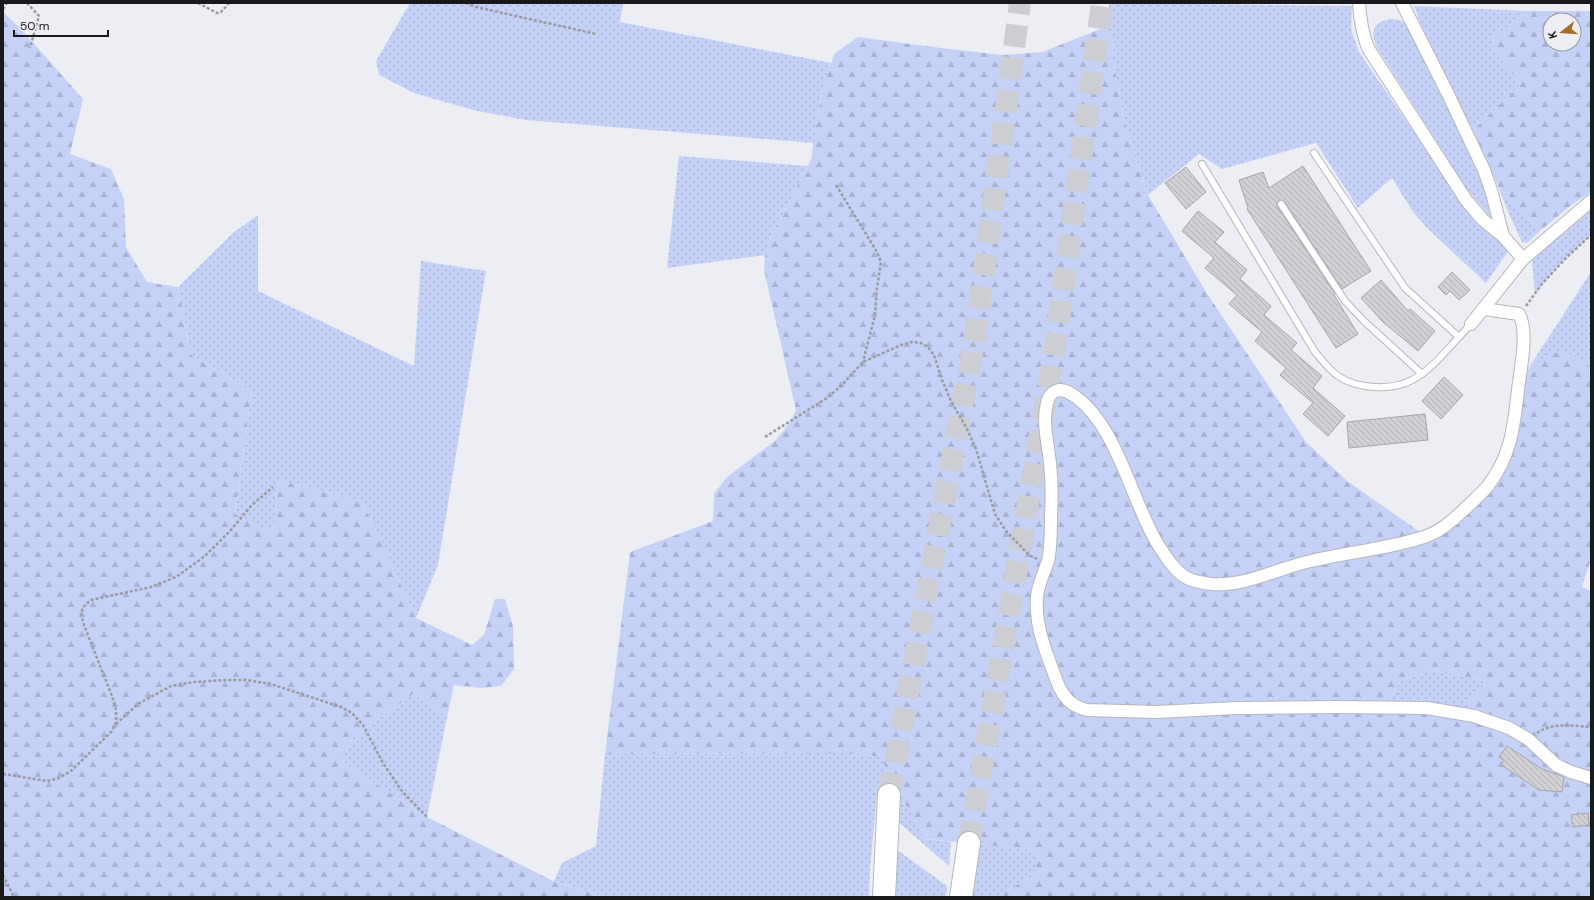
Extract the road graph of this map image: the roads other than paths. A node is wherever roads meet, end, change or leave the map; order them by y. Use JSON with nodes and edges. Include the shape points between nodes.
{"nodes":[{"id":1,"x":1359,"y":3,"type":"edge"},
{"id":2,"x":1402,"y":3,"type":"edge"},
{"id":3,"x":1314,"y":153,"type":"dead end"},
{"id":4,"x":1202,"y":164,"type":"dead end"},
{"id":5,"x":1591,"y":201,"type":"edge"},
{"id":6,"x":1281,"y":204,"type":"dead end"},
{"id":7,"x":1503,"y":236,"type":"junction"},
{"id":8,"x":1523,"y":258,"type":"junction"},
{"id":9,"x":1484,"y":309,"type":"junction"},
{"id":10,"x":1471,"y":324,"type":"joint"},
{"id":11,"x":1459,"y":337,"type":"junction"},
{"id":12,"x":1422,"y":374,"type":"junction"},
{"id":13,"x":1591,"y":778,"type":"edge"},
{"id":14,"x":889,"y":795,"type":"tunnel mouth"},
{"id":15,"x":969,"y":843,"type":"tunnel mouth"},
{"id":16,"x":884,"y":897,"type":"edge"},
{"id":17,"x":961,"y":897,"type":"edge"}],
"edges":[{"from":1,"to":7,"type":"street","via":[[1363,35],[1368,48],[1466,200],[1483,220]]},
{"from":2,"to":7,"type":"street","via":[[1484,170]]},
{"from":3,"to":11,"type":"lane","via":[[1406,288]]},
{"from":4,"to":12,"type":"lane","via":[[1315,352],[1327,366],[1339,377],[1359,385],[1377,387],[1395,386]]},
{"from":5,"to":8,"type":"street"},
{"from":6,"to":12,"type":"lane","via":[[1345,301]]},
{"from":7,"to":8,"type":"street"},
{"from":8,"to":9,"type":"street"},
{"from":9,"to":10,"type":"street"},
{"from":9,"to":13,"type":"street","via":[[1519,314],[1523,327],[1513,432],[1508,452],[1487,487],[1449,524],[1426,536],[1408,542],[1300,563],[1243,582],[1210,584],[1185,577],[1176,569],[1152,535],[1120,460],[1095,416],[1077,397],[1060,389],[1053,392],[1047,399],[1046,408],[1052,488],[1050,542],[1037,597],[1039,632],[1061,692],[1076,707],[1087,710],[1156,712],[1237,708],[1427,708],[1474,716],[1509,728],[1528,739],[1556,765]]},
{"from":10,"to":11,"type":"lane"},
{"from":11,"to":12,"type":"lane"},
{"from":14,"to":16,"type":"highway"},
{"from":15,"to":17,"type":"highway"}]}
